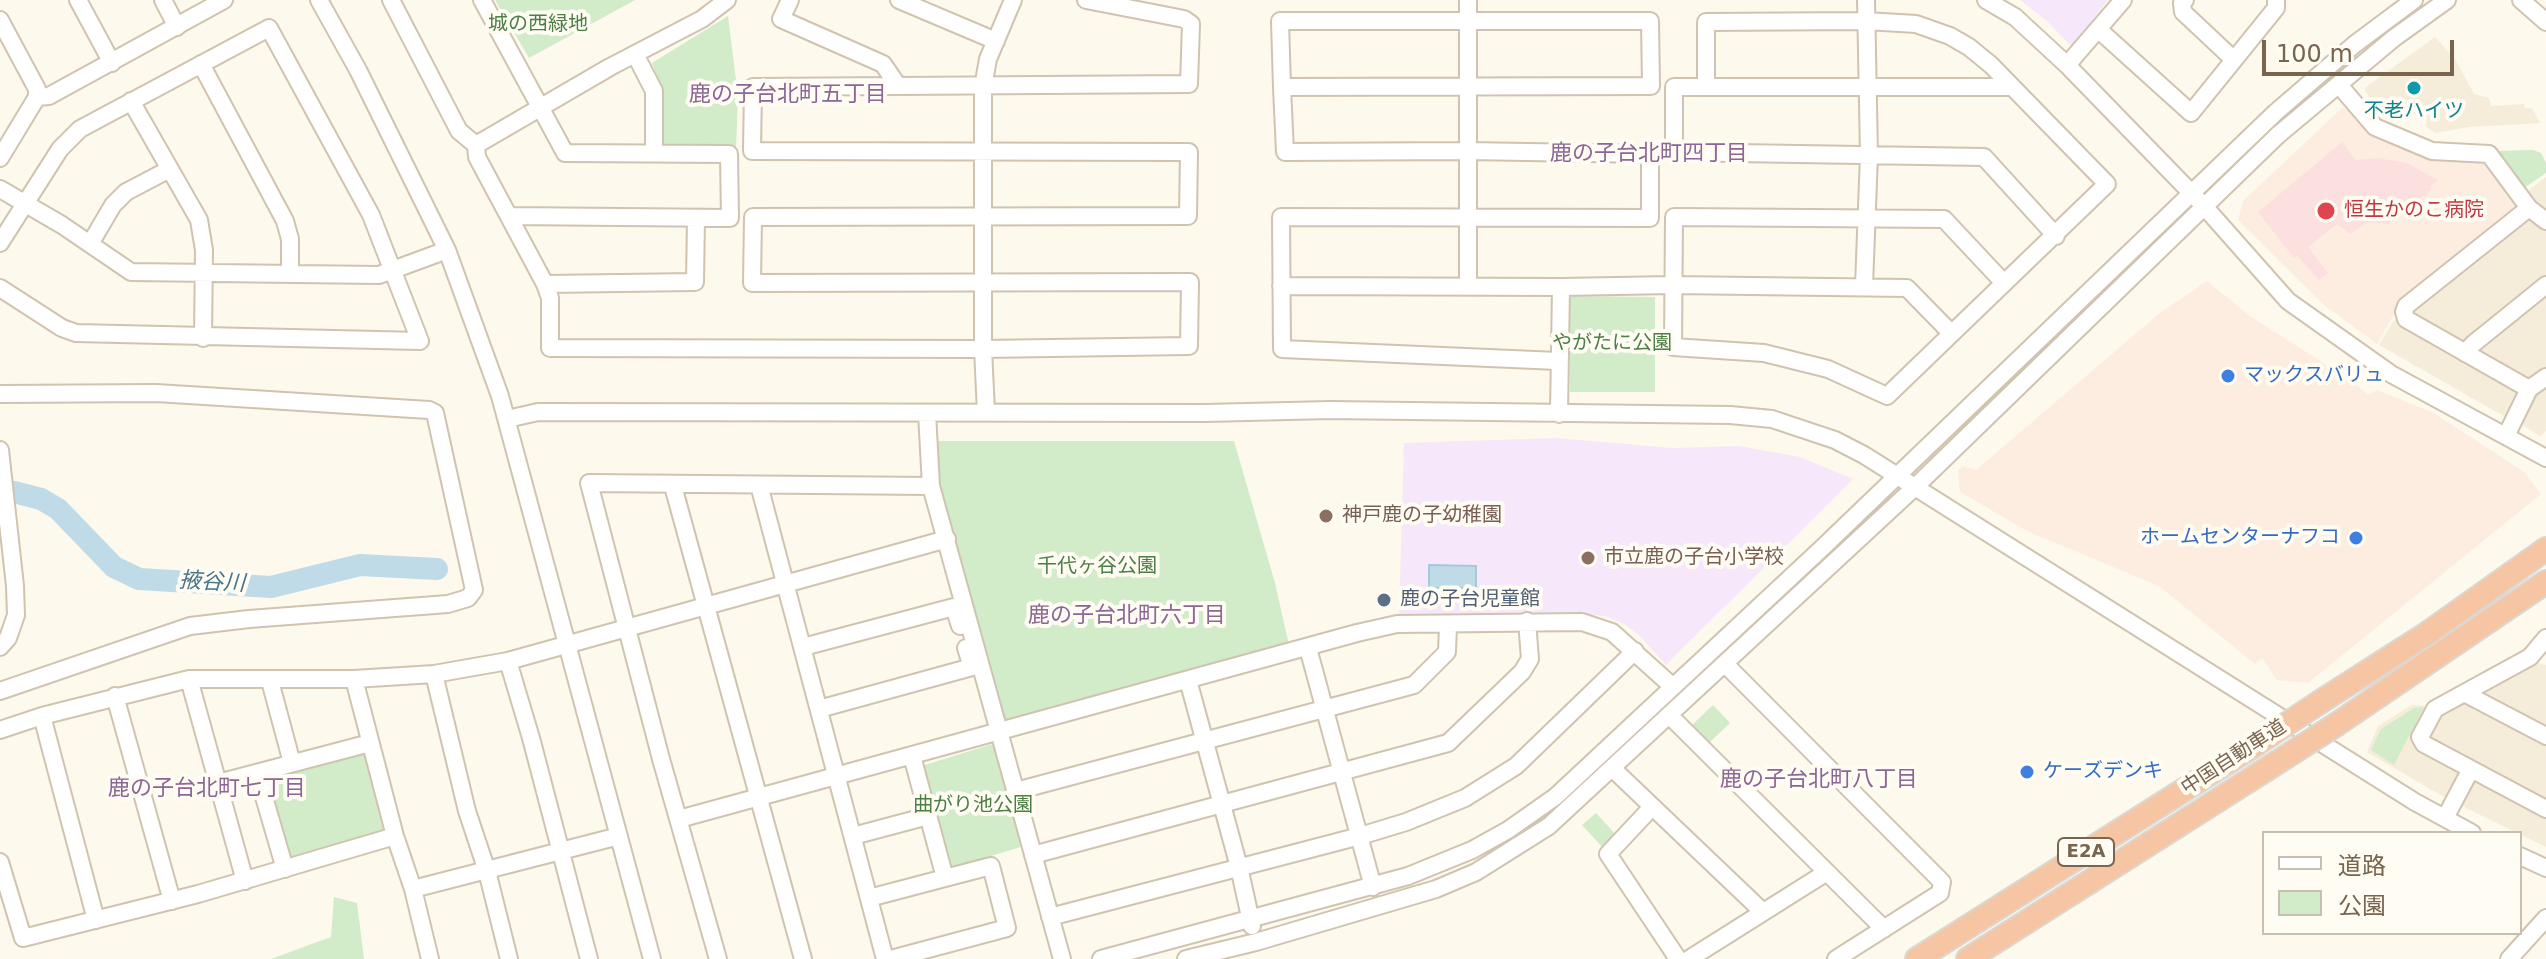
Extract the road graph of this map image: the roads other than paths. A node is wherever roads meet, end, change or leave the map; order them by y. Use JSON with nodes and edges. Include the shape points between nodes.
{"nodes":[{"id":1,"x":78,"y":0,"type":"edge"},
{"id":2,"x":163,"y":0,"type":"edge"},
{"id":3,"x":224,"y":0,"type":"edge"},
{"id":4,"x":319,"y":0,"type":"edge"},
{"id":5,"x":391,"y":0,"type":"edge"},
{"id":6,"x":482,"y":0,"type":"edge"},
{"id":7,"x":727,"y":0,"type":"edge"},
{"id":8,"x":790,"y":0,"type":"edge"},
{"id":9,"x":899,"y":0,"type":"edge"},
{"id":10,"x":1013,"y":0,"type":"edge"},
{"id":11,"x":1086,"y":0,"type":"edge"},
{"id":12,"x":1468,"y":0,"type":"edge"},
{"id":13,"x":1866,"y":0,"type":"edge"},
{"id":14,"x":1986,"y":0,"type":"edge"},
{"id":15,"x":2123,"y":0,"type":"edge"},
{"id":16,"x":2185,"y":0,"type":"edge"},
{"id":17,"x":2276,"y":0,"type":"edge"},
{"id":18,"x":2414,"y":0,"type":"edge"},
{"id":19,"x":2447,"y":0,"type":"edge"},
{"id":20,"x":2521,"y":0,"type":"edge"},
{"id":21,"x":1866,"y":21,"type":"junction"},
{"id":22,"x":0,"y":22,"type":"edge"},
{"id":23,"x":2546,"y":22,"type":"edge"},
{"id":24,"x":1467,"y":23,"type":"junction"},
{"id":25,"x":177,"y":27,"type":"junction"},
{"id":26,"x":2099,"y":30,"type":"junction"},
{"id":27,"x":996,"y":41,"type":"junction"},
{"id":28,"x":635,"y":54,"type":"junction"},
{"id":29,"x":2233,"y":59,"type":"junction"},
{"id":30,"x":112,"y":63,"type":"junction"},
{"id":31,"x":201,"y":64,"type":"junction"},
{"id":32,"x":2067,"y":65,"type":"junction"},
{"id":33,"x":2339,"y":85,"type":"junction"},
{"id":34,"x":898,"y":86,"type":"junction"},
{"id":35,"x":1468,"y":86,"type":"junction"},
{"id":36,"x":983,"y":87,"type":"junction"},
{"id":37,"x":1282,"y":87,"type":"junction"},
{"id":38,"x":1706,"y":87,"type":"junction"},
{"id":39,"x":2011,"y":87,"type":"junction"},
{"id":40,"x":1869,"y":88,"type":"junction"},
{"id":41,"x":37,"y":97,"type":"junction"},
{"id":42,"x":131,"y":101,"type":"junction"},
{"id":43,"x":539,"y":107,"type":"junction"},
{"id":44,"x":476,"y":145,"type":"junction"},
{"id":45,"x":1466,"y":151,"type":"junction"},
{"id":46,"x":654,"y":153,"type":"junction"},
{"id":47,"x":984,"y":153,"type":"junction"},
{"id":48,"x":1869,"y":155,"type":"junction"},
{"id":49,"x":0,"y":158,"type":"edge"},
{"id":50,"x":170,"y":169,"type":"junction"},
{"id":51,"x":0,"y":189,"type":"edge"},
{"id":52,"x":2197,"y":200,"type":"junction"},
{"id":53,"x":25,"y":204,"type":"junction"},
{"id":54,"x":2529,"y":208,"type":"junction"},
{"id":55,"x":510,"y":216,"type":"junction"},
{"id":56,"x":1866,"y":217,"type":"junction"},
{"id":57,"x":696,"y":218,"type":"junction"},
{"id":58,"x":984,"y":218,"type":"junction"},
{"id":59,"x":1468,"y":218,"type":"junction"},
{"id":60,"x":2546,"y":221,"type":"edge"},
{"id":61,"x":2056,"y":236,"type":"junction"},
{"id":62,"x":0,"y":243,"type":"edge"},
{"id":63,"x":90,"y":244,"type":"junction"},
{"id":64,"x":447,"y":250,"type":"junction"},
{"id":65,"x":394,"y":269,"type":"junction"},
{"id":66,"x":203,"y":273,"type":"junction"},
{"id":67,"x":290,"y":274,"type":"junction"},
{"id":68,"x":984,"y":283,"type":"junction"},
{"id":69,"x":2004,"y":283,"type":"junction"},
{"id":70,"x":545,"y":284,"type":"junction"},
{"id":71,"x":1673,"y":285,"type":"junction"},
{"id":72,"x":2546,"y":285,"type":"edge"},
{"id":73,"x":1281,"y":286,"type":"junction"},
{"id":74,"x":1468,"y":286,"type":"junction"},
{"id":75,"x":1864,"y":286,"type":"junction"},
{"id":76,"x":1561,"y":287,"type":"junction"},
{"id":77,"x":0,"y":288,"type":"edge"},
{"id":78,"x":1951,"y":333,"type":"junction"},
{"id":79,"x":203,"y":338,"type":"junction"},
{"id":80,"x":983,"y":349,"type":"junction"},
{"id":81,"x":2465,"y":353,"type":"junction"},
{"id":82,"x":1558,"y":361,"type":"junction"},
{"id":83,"x":2546,"y":377,"type":"edge"},
{"id":84,"x":2529,"y":389,"type":"junction"},
{"id":85,"x":0,"y":394,"type":"edge"},
{"id":86,"x":986,"y":412,"type":"junction"},
{"id":87,"x":927,"y":413,"type":"junction"},
{"id":88,"x":1559,"y":414,"type":"junction"},
{"id":89,"x":507,"y":419,"type":"junction"},
{"id":90,"x":2506,"y":436,"type":"junction"},
{"id":91,"x":0,"y":450,"type":"edge"},
{"id":92,"x":2546,"y":458,"type":"edge"},
{"id":93,"x":1897,"y":477,"type":"junction"},
{"id":94,"x":759,"y":485,"type":"junction"},
{"id":95,"x":673,"y":486,"type":"junction"},
{"id":96,"x":931,"y":486,"type":"junction"},
{"id":97,"x":1914,"y":488,"type":"junction"},
{"id":98,"x":947,"y":539,"type":"junction"},
{"id":99,"x":2546,"y":549,"type":"edge"},
{"id":100,"x":2546,"y":582,"type":"edge"},
{"id":101,"x":786,"y":583,"type":"junction"},
{"id":102,"x":705,"y":606,"type":"junction"},
{"id":103,"x":1527,"y":621,"type":"junction"},
{"id":104,"x":1448,"y":625,"type":"junction"},
{"id":105,"x":628,"y":628,"type":"junction"},
{"id":106,"x":2546,"y":638,"type":"edge"},
{"id":107,"x":568,"y":644,"type":"junction"},
{"id":108,"x":0,"y":647,"type":"edge"},
{"id":109,"x":803,"y":647,"type":"junction"},
{"id":110,"x":1308,"y":648,"type":"junction"},
{"id":111,"x":1635,"y":651,"type":"junction"},
{"id":112,"x":2540,"y":656,"type":"edge"},
{"id":113,"x":508,"y":661,"type":"junction"},
{"id":114,"x":1725,"y":664,"type":"junction"},
{"id":115,"x":434,"y":674,"type":"junction"},
{"id":116,"x":189,"y":679,"type":"junction"},
{"id":117,"x":354,"y":679,"type":"junction"},
{"id":118,"x":1188,"y":680,"type":"junction"},
{"id":119,"x":270,"y":681,"type":"junction"},
{"id":120,"x":1672,"y":686,"type":"junction"},
{"id":121,"x":0,"y":691,"type":"edge"},
{"id":122,"x":2464,"y":693,"type":"junction"},
{"id":123,"x":115,"y":696,"type":"junction"},
{"id":124,"x":819,"y":709,"type":"junction"},
{"id":125,"x":1326,"y":709,"type":"junction"},
{"id":126,"x":1669,"y":715,"type":"junction"},
{"id":127,"x":42,"y":716,"type":"junction"},
{"id":128,"x":0,"y":730,"type":"edge"},
{"id":129,"x":1000,"y":732,"type":"junction"},
{"id":130,"x":2546,"y":736,"type":"edge"},
{"id":131,"x":1206,"y":741,"type":"junction"},
{"id":132,"x":370,"y":743,"type":"junction"},
{"id":133,"x":912,"y":756,"type":"junction"},
{"id":134,"x":292,"y":763,"type":"junction"},
{"id":135,"x":1613,"y":769,"type":"junction"},
{"id":136,"x":2471,"y":769,"type":"junction"},
{"id":137,"x":1341,"y":771,"type":"junction"},
{"id":138,"x":257,"y":773,"type":"junction"},
{"id":139,"x":838,"y":777,"type":"junction"},
{"id":140,"x":218,"y":783,"type":"junction"},
{"id":141,"x":1016,"y":791,"type":"junction"},
{"id":142,"x":758,"y":798,"type":"junction"},
{"id":143,"x":1222,"y":804,"type":"junction"},
{"id":144,"x":1652,"y":807,"type":"junction"},
{"id":145,"x":2546,"y":809,"type":"edge"},
{"id":146,"x":928,"y":816,"type":"junction"},
{"id":147,"x":2445,"y":818,"type":"junction"},
{"id":148,"x":679,"y":819,"type":"junction"},
{"id":149,"x":2468,"y":831,"type":"edge"},
{"id":150,"x":395,"y":836,"type":"junction"},
{"id":151,"x":619,"y":836,"type":"junction"},
{"id":152,"x":853,"y":836,"type":"junction"},
{"id":153,"x":1360,"y":836,"type":"junction"},
{"id":154,"x":561,"y":850,"type":"junction"},
{"id":155,"x":1033,"y":855,"type":"junction"},
{"id":156,"x":2522,"y":857,"type":"edge"},
{"id":157,"x":0,"y":862,"type":"edge"},
{"id":158,"x":1239,"y":867,"type":"junction"},
{"id":159,"x":2546,"y":868,"type":"edge"},
{"id":160,"x":285,"y":869,"type":"junction"},
{"id":161,"x":487,"y":871,"type":"junction"},
{"id":162,"x":1827,"y":872,"type":"junction"},
{"id":163,"x":945,"y":878,"type":"junction"},
{"id":164,"x":3,"y":881,"type":"edge"},
{"id":165,"x":245,"y":881,"type":"junction"},
{"id":166,"x":1373,"y":887,"type":"junction"},
{"id":167,"x":413,"y":889,"type":"junction"},
{"id":168,"x":869,"y":898,"type":"junction"},
{"id":169,"x":172,"y":901,"type":"junction"},
{"id":170,"x":1763,"y":912,"type":"junction"},
{"id":171,"x":1050,"y":917,"type":"junction"},
{"id":172,"x":2546,"y":918,"type":"edge"},
{"id":173,"x":1250,"y":919,"type":"junction"},
{"id":174,"x":96,"y":920,"type":"junction"},
{"id":175,"x":1884,"y":929,"type":"junction"},
{"id":176,"x":1256,"y":942,"type":"junction"},
{"id":177,"x":430,"y":959,"type":"edge"},
{"id":178,"x":509,"y":959,"type":"edge"},
{"id":179,"x":589,"y":959,"type":"edge"},
{"id":180,"x":652,"y":959,"type":"edge"},
{"id":181,"x":718,"y":959,"type":"edge"},
{"id":182,"x":803,"y":959,"type":"edge"},
{"id":183,"x":888,"y":959,"type":"edge"},
{"id":184,"x":1062,"y":959,"type":"edge"},
{"id":185,"x":1101,"y":959,"type":"edge"},
{"id":186,"x":1186,"y":959,"type":"edge"},
{"id":187,"x":1678,"y":959,"type":"edge"},
{"id":188,"x":1689,"y":959,"type":"edge"},
{"id":189,"x":1836,"y":959,"type":"edge"},
{"id":190,"x":1917,"y":959,"type":"edge"},
{"id":191,"x":1968,"y":959,"type":"edge"},
{"id":192,"x":2509,"y":959,"type":"edge"}],
"edges":[{"from":1,"to":30,"type":"street"},
{"from":2,"to":25,"type":"street"},
{"from":3,"to":25,"type":"street"},
{"from":4,"to":64,"type":"street"},
{"from":5,"to":44,"type":"street","via":[[459,131]]},
{"from":6,"to":43,"type":"street"},
{"from":7,"to":28,"type":"street"},
{"from":8,"to":34,"type":"street","via":[[781,19],[883,64]]},
{"from":9,"to":27,"type":"street"},
{"from":10,"to":27,"type":"street"},
{"from":11,"to":36,"type":"street","via":[[1191,24],[1189,84]]},
{"from":12,"to":24,"type":"street"},
{"from":13,"to":21,"type":"street"},
{"from":14,"to":32,"type":"street","via":[[2015,17]]},
{"from":15,"to":26,"type":"street"},
{"from":16,"to":29,"type":"street","via":[[2183,12]]},
{"from":17,"to":29,"type":"street","via":[[2276,8]]},
{"from":18,"to":52,"type":"street","via":[[2287,102]]},
{"from":19,"to":33,"type":"street"},
{"from":20,"to":23,"type":"street"},
{"from":21,"to":38,"type":"street","via":[[1706,22]]},
{"from":21,"to":39,"type":"street","via":[[1916,24],[1950,36],[1991,65]]},
{"from":21,"to":40,"type":"street"},
{"from":22,"to":41,"type":"street"},
{"from":24,"to":35,"type":"street"},
{"from":24,"to":35,"type":"street","via":[[1650,21],[1651,86]]},
{"from":24,"to":37,"type":"street","via":[[1280,21]]},
{"from":25,"to":30,"type":"street"},
{"from":26,"to":29,"type":"street","via":[[2191,113]]},
{"from":26,"to":32,"type":"street"},
{"from":27,"to":36,"type":"street"},
{"from":28,"to":43,"type":"street"},
{"from":28,"to":46,"type":"street","via":[[654,91]]},
{"from":30,"to":41,"type":"street","via":[[49,96]]},
{"from":31,"to":42,"type":"street"},
{"from":31,"to":65,"type":"street","via":[[269,28],[371,215]]},
{"from":31,"to":67,"type":"street","via":[[285,221]]},
{"from":32,"to":52,"type":"street"},
{"from":33,"to":52,"type":"street"},
{"from":33,"to":54,"type":"street","via":[[2375,127],[2432,151],[2489,154]]},
{"from":34,"to":36,"type":"street"},
{"from":34,"to":47,"type":"street","via":[[753,87],[752,151]]},
{"from":35,"to":37,"type":"street"},
{"from":35,"to":45,"type":"street"},
{"from":36,"to":47,"type":"street"},
{"from":37,"to":45,"type":"street","via":[[1285,152]]},
{"from":38,"to":40,"type":"street"},
{"from":38,"to":48,"type":"street","via":[[1674,87],[1674,152]]},
{"from":39,"to":40,"type":"street"},
{"from":39,"to":61,"type":"street","via":[[2107,184]]},
{"from":40,"to":48,"type":"street"},
{"from":41,"to":49,"type":"street"},
{"from":42,"to":50,"type":"street"},
{"from":42,"to":53,"type":"street","via":[[80,129],[60,149]]},
{"from":43,"to":44,"type":"street"},
{"from":43,"to":46,"type":"street","via":[[565,153]]},
{"from":44,"to":55,"type":"street","via":[[477,157]]},
{"from":45,"to":59,"type":"street"},
{"from":45,"to":59,"type":"street","via":[[1650,154],[1650,218]]},
{"from":46,"to":57,"type":"street","via":[[729,154],[730,218]]},
{"from":47,"to":58,"type":"street"},
{"from":47,"to":58,"type":"street","via":[[1189,152],[1191,180],[1188,216]]},
{"from":48,"to":56,"type":"street"},
{"from":48,"to":61,"type":"street","via":[[1984,157]]},
{"from":50,"to":63,"type":"street","via":[[126,192]]},
{"from":50,"to":66,"type":"street","via":[[199,220]]},
{"from":51,"to":53,"type":"street"},
{"from":52,"to":90,"type":"street","via":[[2288,301],[2391,374]]},
{"from":52,"to":93,"type":"street"},
{"from":52,"to":97,"type":"street"},
{"from":53,"to":62,"type":"street"},
{"from":53,"to":63,"type":"street"},
{"from":54,"to":60,"type":"street"},
{"from":54,"to":81,"type":"street","via":[[2406,306],[2406,319]]},
{"from":55,"to":57,"type":"street"},
{"from":55,"to":70,"type":"street"},
{"from":56,"to":69,"type":"street","via":[[1944,219]]},
{"from":56,"to":71,"type":"street","via":[[1674,217]]},
{"from":56,"to":75,"type":"street"},
{"from":57,"to":70,"type":"street","via":[[695,282]]},
{"from":58,"to":68,"type":"street"},
{"from":58,"to":68,"type":"street","via":[[753,217],[752,283]]},
{"from":59,"to":73,"type":"street","via":[[1281,217]]},
{"from":59,"to":74,"type":"street"},
{"from":61,"to":69,"type":"street"},
{"from":63,"to":66,"type":"street","via":[[131,272]]},
{"from":64,"to":65,"type":"street"},
{"from":64,"to":89,"type":"street"},
{"from":65,"to":67,"type":"street","via":[[379,275]]},
{"from":65,"to":79,"type":"street","via":[[420,341]]},
{"from":66,"to":67,"type":"street"},
{"from":66,"to":79,"type":"street"},
{"from":68,"to":80,"type":"street"},
{"from":68,"to":80,"type":"street","via":[[1190,282],[1190,326],[1189,346]]},
{"from":69,"to":78,"type":"street"},
{"from":70,"to":80,"type":"street","via":[[550,348]]},
{"from":71,"to":75,"type":"street"},
{"from":71,"to":76,"type":"street"},
{"from":71,"to":78,"type":"street","via":[[1673,347],[1764,353],[1828,369],[1887,396]]},
{"from":72,"to":81,"type":"street"},
{"from":73,"to":74,"type":"street"},
{"from":73,"to":82,"type":"street","via":[[1282,349]]},
{"from":74,"to":76,"type":"street"},
{"from":75,"to":78,"type":"street","via":[[1907,288]]},
{"from":76,"to":82,"type":"street"},
{"from":77,"to":79,"type":"street","via":[[76,333]]},
{"from":80,"to":86,"type":"street"},
{"from":81,"to":84,"type":"street"},
{"from":82,"to":88,"type":"street"},
{"from":83,"to":84,"type":"street"},
{"from":84,"to":90,"type":"street"},
{"from":85,"to":121,"type":"street","via":[[156,393],[429,410],[435,413],[474,590],[468,598],[448,604],[190,626]]},
{"from":86,"to":87,"type":"street"},
{"from":86,"to":88,"type":"street"},
{"from":87,"to":89,"type":"street","via":[[538,412]]},
{"from":87,"to":96,"type":"street"},
{"from":88,"to":93,"type":"street","via":[[1772,419],[1845,445]]},
{"from":89,"to":107,"type":"street"},
{"from":90,"to":92,"type":"street"},
{"from":91,"to":108,"type":"street","via":[[16,615]]},
{"from":93,"to":97,"type":"street"},
{"from":93,"to":120,"type":"street"},
{"from":94,"to":95,"type":"street"},
{"from":94,"to":96,"type":"street"},
{"from":94,"to":101,"type":"street"},
{"from":95,"to":102,"type":"street"},
{"from":95,"to":105,"type":"street","via":[[589,483]]},
{"from":96,"to":98,"type":"street"},
{"from":97,"to":114,"type":"street"},
{"from":97,"to":147,"type":"street"},
{"from":98,"to":101,"type":"street"},
{"from":98,"to":129,"type":"street"},
{"from":99,"to":190,"type":"highway","name":"中国自動車道","number":"E2A","bridge":true,"via":[[2425,635]]},
{"from":100,"to":191,"type":"highway","name":"中国自動車道","number":"E2A","bridge":true,"via":[[2337,724]]},
{"from":101,"to":102,"type":"street"},
{"from":101,"to":109,"type":"street"},
{"from":102,"to":105,"type":"street"},
{"from":102,"to":142,"type":"street"},
{"from":103,"to":104,"type":"street"},
{"from":103,"to":111,"type":"street","via":[[1582,622],[1612,632]]},
{"from":103,"to":137,"type":"street","via":[[1530,659],[1522,672],[1448,743]]},
{"from":104,"to":110,"type":"street","via":[[1397,624]]},
{"from":104,"to":125,"type":"street","via":[[1447,652],[1414,685]]},
{"from":105,"to":107,"type":"street"},
{"from":105,"to":148,"type":"street"},
{"from":106,"to":112,"type":"street"},
{"from":107,"to":113,"type":"street"},
{"from":107,"to":151,"type":"street"},
{"from":109,"to":124,"type":"street"},
{"from":109,"to":124,"type":"street","via":[[954,607],[972,667]]},
{"from":110,"to":118,"type":"street"},
{"from":110,"to":125,"type":"street"},
{"from":111,"to":120,"type":"street"},
{"from":111,"to":153,"type":"street","via":[[1516,766],[1465,798]]},
{"from":112,"to":122,"type":"street"},
{"from":113,"to":115,"type":"street"},
{"from":113,"to":154,"type":"street"},
{"from":114,"to":126,"type":"street"},
{"from":114,"to":175,"type":"street","via":[[1942,882],[1940,893]]},
{"from":115,"to":117,"type":"street"},
{"from":115,"to":161,"type":"street"},
{"from":116,"to":119,"type":"street"},
{"from":116,"to":123,"type":"street"},
{"from":116,"to":140,"type":"street"},
{"from":117,"to":119,"type":"street"},
{"from":117,"to":132,"type":"street"},
{"from":118,"to":129,"type":"street"},
{"from":118,"to":131,"type":"street"},
{"from":119,"to":134,"type":"street"},
{"from":120,"to":166,"type":"street","via":[[1555,797],[1508,830],[1443,864]]},
{"from":122,"to":130,"type":"street"},
{"from":122,"to":136,"type":"street","via":[[2435,709],[2420,737]]},
{"from":123,"to":127,"type":"street"},
{"from":123,"to":169,"type":"street"},
{"from":124,"to":139,"type":"street"},
{"from":125,"to":131,"type":"street"},
{"from":125,"to":137,"type":"street"},
{"from":126,"to":135,"type":"street"},
{"from":126,"to":162,"type":"street"},
{"from":127,"to":128,"type":"street"},
{"from":127,"to":174,"type":"street"},
{"from":129,"to":133,"type":"street"},
{"from":129,"to":141,"type":"street"},
{"from":131,"to":141,"type":"street"},
{"from":131,"to":143,"type":"street"},
{"from":132,"to":134,"type":"street"},
{"from":132,"to":150,"type":"street"},
{"from":133,"to":139,"type":"street"},
{"from":133,"to":146,"type":"street"},
{"from":134,"to":138,"type":"street"},
{"from":135,"to":144,"type":"street"},
{"from":135,"to":176,"type":"street","via":[[1549,826],[1476,872],[1436,889]]},
{"from":136,"to":145,"type":"street"},
{"from":136,"to":147,"type":"street"},
{"from":137,"to":143,"type":"street"},
{"from":137,"to":153,"type":"street"},
{"from":138,"to":140,"type":"street"},
{"from":138,"to":160,"type":"street"},
{"from":139,"to":142,"type":"street"},
{"from":139,"to":152,"type":"street"},
{"from":140,"to":165,"type":"street"},
{"from":141,"to":155,"type":"street"},
{"from":142,"to":148,"type":"street"},
{"from":142,"to":182,"type":"street"},
{"from":143,"to":155,"type":"street"},
{"from":143,"to":158,"type":"street"},
{"from":144,"to":170,"type":"street"},
{"from":144,"to":187,"type":"street","via":[[1608,854]]},
{"from":146,"to":152,"type":"street"},
{"from":146,"to":163,"type":"street"},
{"from":147,"to":149,"type":"street"},
{"from":148,"to":181,"type":"street"},
{"from":150,"to":160,"type":"street"},
{"from":150,"to":167,"type":"street"},
{"from":151,"to":154,"type":"street"},
{"from":151,"to":180,"type":"street"},
{"from":152,"to":168,"type":"street"},
{"from":153,"to":158,"type":"street"},
{"from":153,"to":166,"type":"street"},
{"from":154,"to":161,"type":"street"},
{"from":154,"to":179,"type":"street"},
{"from":155,"to":171,"type":"street"},
{"from":156,"to":159,"type":"street"},
{"from":157,"to":164,"type":"street"},
{"from":158,"to":171,"type":"street"},
{"from":158,"to":173,"type":"street"},
{"from":160,"to":165,"type":"street"},
{"from":161,"to":167,"type":"street"},
{"from":161,"to":178,"type":"street"},
{"from":162,"to":170,"type":"street"},
{"from":162,"to":175,"type":"street"},
{"from":163,"to":168,"type":"street"},
{"from":163,"to":183,"type":"street","via":[[991,866],[1007,928]]},
{"from":164,"to":174,"type":"street","via":[[23,938]]},
{"from":165,"to":169,"type":"street"},
{"from":166,"to":173,"type":"street"},
{"from":167,"to":177,"type":"street"},
{"from":168,"to":183,"type":"street"},
{"from":169,"to":174,"type":"street"},
{"from":170,"to":188,"type":"street"},
{"from":171,"to":184,"type":"street"},
{"from":172,"to":192,"type":"street"},
{"from":173,"to":176,"type":"street"},
{"from":173,"to":185,"type":"street"},
{"from":175,"to":189,"type":"street"},
{"from":176,"to":186,"type":"street"}]}
